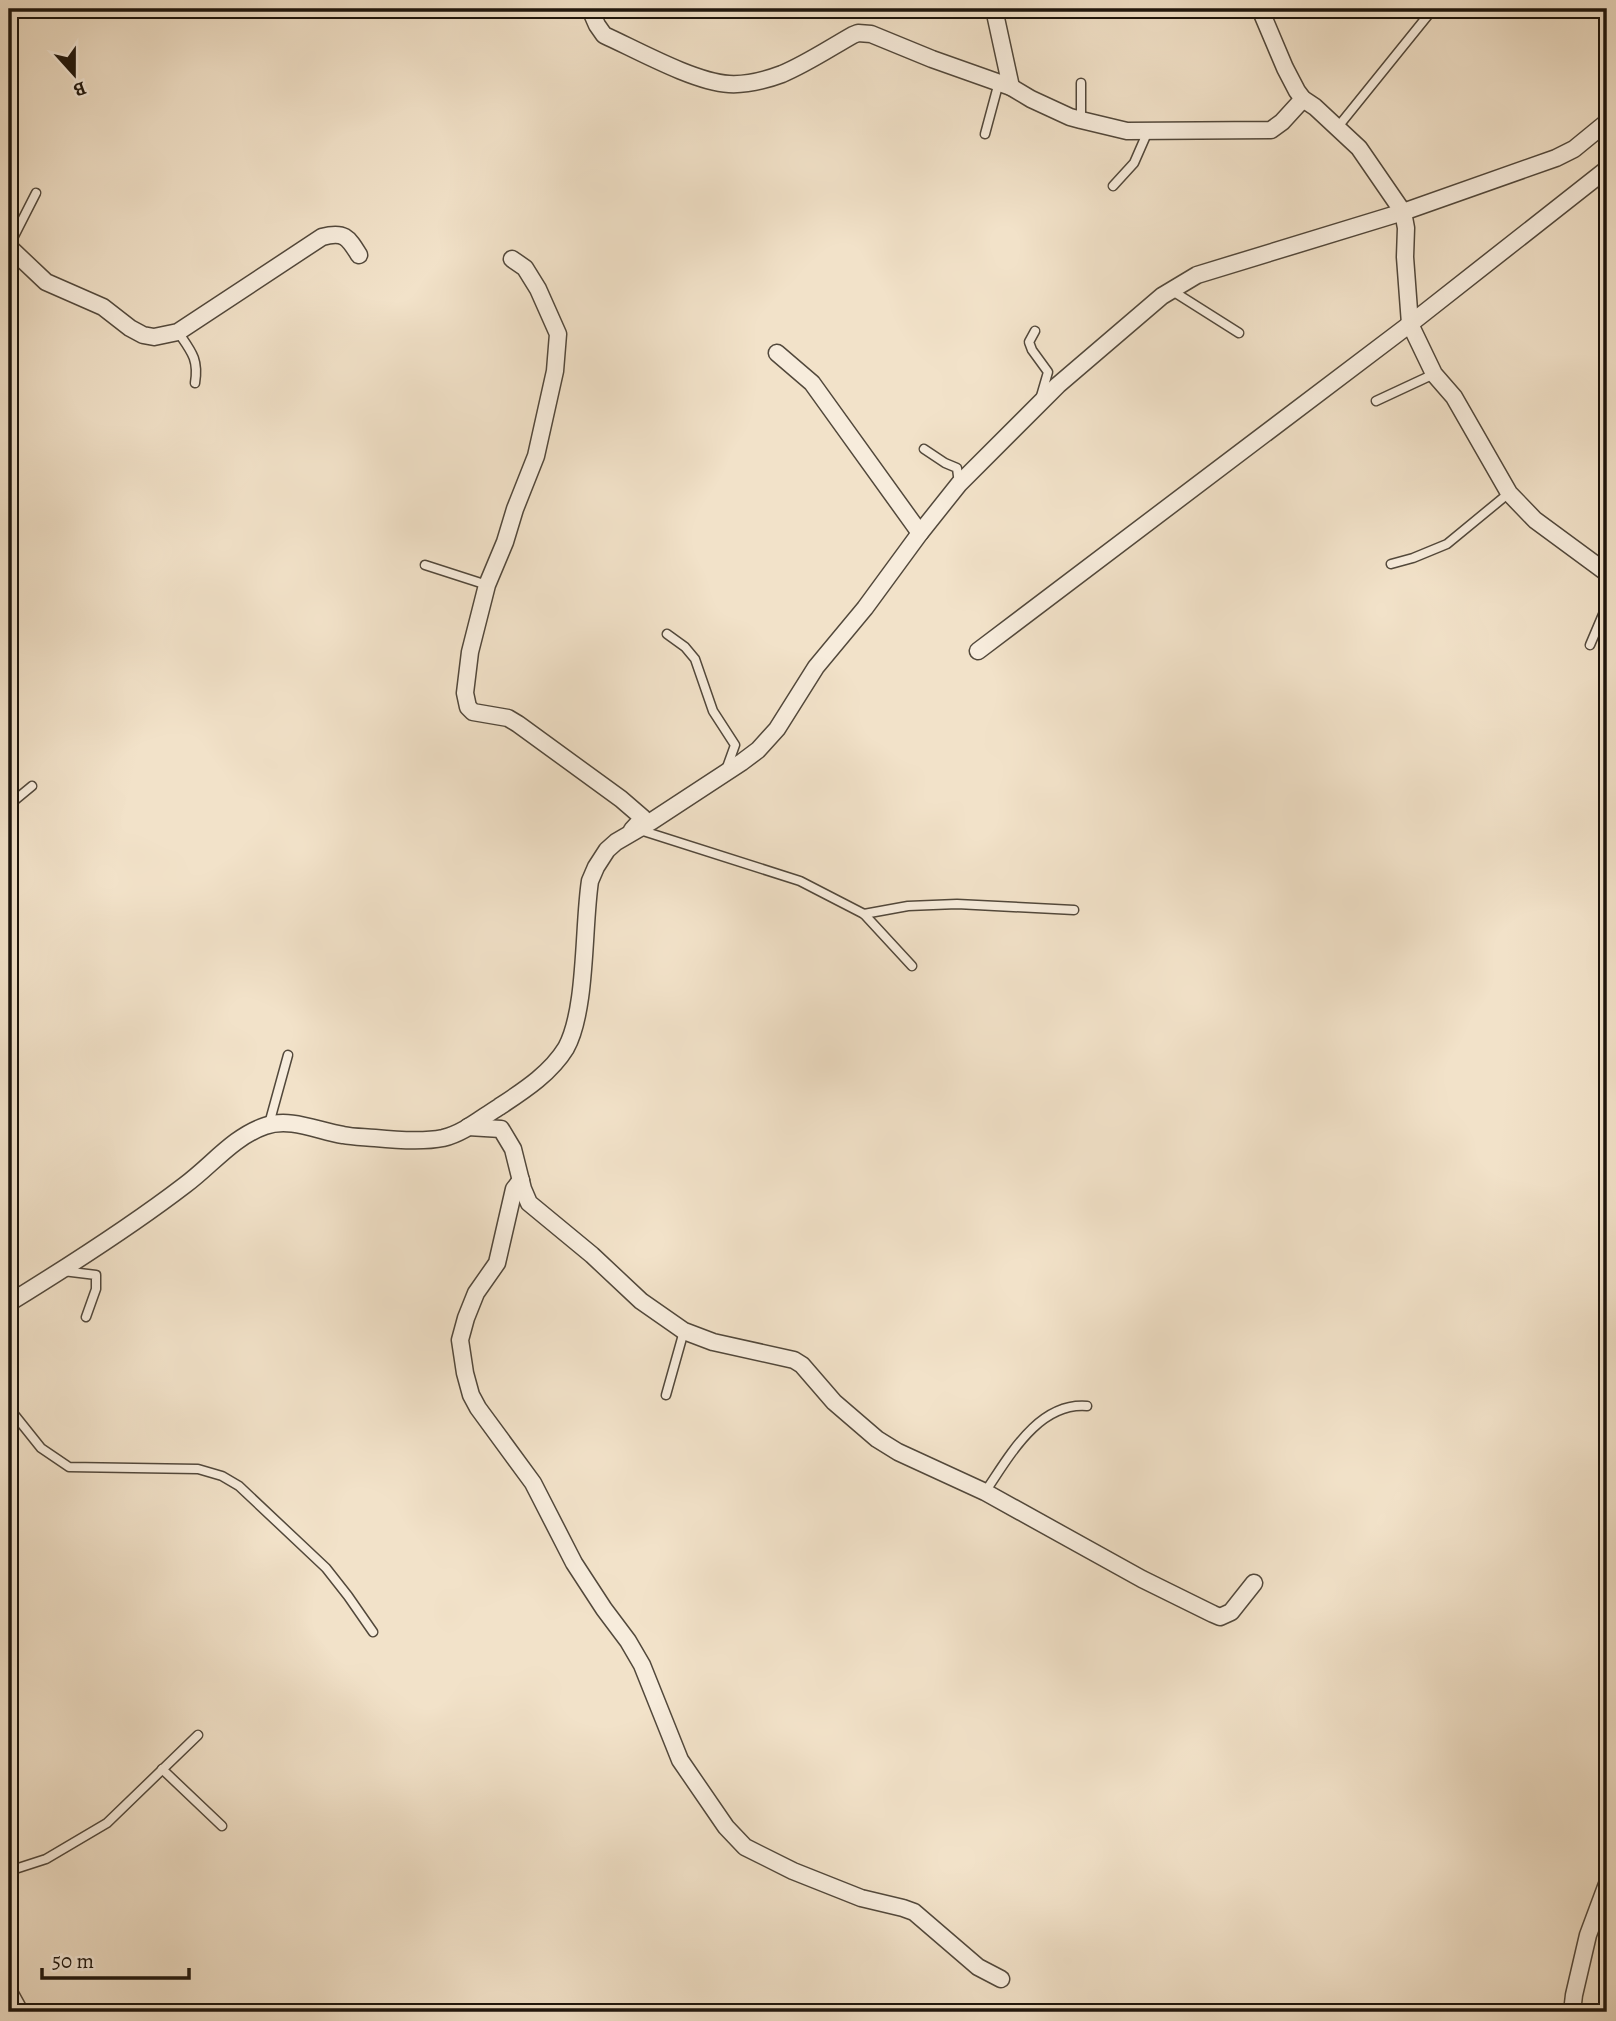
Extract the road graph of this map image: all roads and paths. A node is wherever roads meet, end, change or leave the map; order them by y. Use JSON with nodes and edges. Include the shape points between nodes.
{"nodes":[{"id":1,"x":590,"y":9,"type":"edge"},
{"id":2,"x":994,"y":9,"type":"edge"},
{"id":3,"x":1260,"y":9,"type":"edge"},
{"id":4,"x":1433,"y":9,"type":"edge"},
{"id":5,"x":1081,"y":83,"type":"dead end"},
{"id":6,"x":1005,"y":84,"type":"junction"},
{"id":7,"x":1303,"y":99,"type":"junction"},
{"id":8,"x":1081,"y":120,"type":"junction"},
{"id":9,"x":1607,"y":122,"type":"edge"},
{"id":10,"x":1337,"y":128,"type":"junction"},
{"id":11,"x":1148,"y":131,"type":"junction"},
{"id":12,"x":985,"y":134,"type":"dead end"},
{"id":13,"x":1607,"y":169,"type":"edge"},
{"id":14,"x":1113,"y":186,"type":"dead end"},
{"id":15,"x":36,"y":193,"type":"dead end"},
{"id":16,"x":1403,"y":212,"type":"junction"},
{"id":17,"x":9,"y":246,"type":"edge"},
{"id":18,"x":359,"y":255,"type":"dead end"},
{"id":19,"x":512,"y":259,"type":"dead end"},
{"id":20,"x":1171,"y":290,"type":"junction"},
{"id":21,"x":1410,"y":324,"type":"junction"},
{"id":22,"x":1035,"y":331,"type":"dead end"},
{"id":23,"x":178,"y":332,"type":"junction"},
{"id":24,"x":1239,"y":333,"type":"dead end"},
{"id":25,"x":777,"y":354,"type":"dead end"},
{"id":26,"x":1434,"y":374,"type":"junction"},
{"id":27,"x":195,"y":383,"type":"dead end"},
{"id":28,"x":1376,"y":401,"type":"dead end"},
{"id":29,"x":1040,"y":402,"type":"junction"},
{"id":30,"x":924,"y":449,"type":"dead end"},
{"id":31,"x":959,"y":484,"type":"junction"},
{"id":32,"x":1509,"y":493,"type":"junction"},
{"id":33,"x":920,"y":533,"type":"junction"},
{"id":34,"x":1391,"y":564,"type":"dead end"},
{"id":35,"x":425,"y":565,"type":"dead end"},
{"id":36,"x":1607,"y":573,"type":"edge"},
{"id":37,"x":487,"y":585,"type":"junction"},
{"id":38,"x":1607,"y":605,"type":"edge"},
{"id":39,"x":667,"y":634,"type":"dead end"},
{"id":40,"x":1590,"y":645,"type":"dead end"},
{"id":41,"x":978,"y":651,"type":"dead end"},
{"id":42,"x":726,"y":773,"type":"junction"},
{"id":43,"x":33,"y":786,"type":"dead end"},
{"id":44,"x":9,"y":805,"type":"edge"},
{"id":45,"x":633,"y":832,"type":"junction"},
{"id":46,"x":1074,"y":910,"type":"dead end"},
{"id":47,"x":864,"y":914,"type":"junction"},
{"id":48,"x":912,"y":966,"type":"dead end"},
{"id":49,"x":288,"y":1055,"type":"dead end"},
{"id":50,"x":269,"y":1124,"type":"junction"},
{"id":51,"x":468,"y":1128,"type":"junction"},
{"id":52,"x":521,"y":1180,"type":"junction"},
{"id":53,"x":63,"y":1271,"type":"junction"},
{"id":54,"x":9,"y":1273,"type":"edge"},
{"id":55,"x":12,"y":1301,"type":"edge"},
{"id":56,"x":86,"y":1317,"type":"dead end"},
{"id":57,"x":684,"y":1331,"type":"junction"},
{"id":58,"x":666,"y":1395,"type":"dead end"},
{"id":59,"x":1087,"y":1406,"type":"dead end"},
{"id":60,"x":9,"y":1408,"type":"edge"},
{"id":61,"x":985,"y":1492,"type":"junction"},
{"id":62,"x":1254,"y":1583,"type":"dead end"},
{"id":63,"x":373,"y":1632,"type":"dead end"},
{"id":64,"x":198,"y":1735,"type":"dead end"},
{"id":65,"x":162,"y":1769,"type":"junction"},
{"id":66,"x":222,"y":1826,"type":"dead end"},
{"id":67,"x":9,"y":1871,"type":"edge"},
{"id":68,"x":1607,"y":1884,"type":"edge"},
{"id":69,"x":1001,"y":1979,"type":"dead end"},
{"id":70,"x":9,"y":1992,"type":"edge"},
{"id":71,"x":20,"y":2012,"type":"edge"},
{"id":72,"x":1572,"y":2012,"type":"edge"}],
"edges":[{"from":1,"to":6,"type":"street","via":[[604,35],[718,83],[753,82],[783,73],[863,33]]},
{"from":2,"to":6,"type":"street"},
{"from":3,"to":7,"type":"street","via":[[1290,80]]},
{"from":4,"to":10,"type":"lane"},
{"from":5,"to":8,"type":"lane"},
{"from":6,"to":8,"type":"street"},
{"from":6,"to":12,"type":"lane"},
{"from":7,"to":10,"type":"street"},
{"from":7,"to":11,"type":"street","via":[[1271,130]]},
{"from":8,"to":11,"type":"street"},
{"from":9,"to":16,"type":"street","via":[[1556,158]]},
{"from":10,"to":16,"type":"street","via":[[1359,148]]},
{"from":11,"to":14,"type":"lane","via":[[1134,163]]},
{"from":13,"to":21,"type":"street"},
{"from":15,"to":17,"type":"lane"},
{"from":16,"to":20,"type":"street","via":[[1197,275]]},
{"from":16,"to":21,"type":"street"},
{"from":17,"to":23,"type":"street","via":[[46,282],[103,307],[143,335]]},
{"from":18,"to":23,"type":"street","via":[[342,235],[322,237]]},
{"from":19,"to":37,"type":"street","via":[[525,268],[538,289],[558,334],[557,349],[536,456]]},
{"from":20,"to":24,"type":"lane"},
{"from":20,"to":29,"type":"street"},
{"from":21,"to":26,"type":"street"},
{"from":21,"to":41,"type":"street"},
{"from":22,"to":29,"type":"lane","via":[[1029,342],[1048,372]]},
{"from":23,"to":27,"type":"lane","via":[[198,367]]},
{"from":25,"to":33,"type":"street","via":[[812,383]]},
{"from":26,"to":28,"type":"lane"},
{"from":26,"to":32,"type":"street","via":[[1454,397]]},
{"from":29,"to":31,"type":"street"},
{"from":30,"to":31,"type":"lane","via":[[957,468]]},
{"from":31,"to":33,"type":"street"},
{"from":32,"to":34,"type":"lane","via":[[1447,544]]},
{"from":32,"to":36,"type":"street","via":[[1535,520]]},
{"from":33,"to":42,"type":"street","via":[[816,667],[777,729]]},
{"from":35,"to":37,"type":"lane"},
{"from":37,"to":45,"type":"street","via":[[470,652],[465,693],[468,707],[508,718],[626,803],[643,818]]},
{"from":38,"to":40,"type":"lane"},
{"from":39,"to":42,"type":"lane","via":[[695,659],[713,711],[735,745]]},
{"from":42,"to":45,"type":"street"},
{"from":43,"to":44,"type":"lane"},
{"from":45,"to":47,"type":"lane","via":[[800,881]]},
{"from":45,"to":51,"type":"street","via":[[607,850],[590,881],[580,988],[566,1047],[531,1086]]},
{"from":46,"to":47,"type":"lane","via":[[957,904]]},
{"from":47,"to":48,"type":"lane"},
{"from":49,"to":50,"type":"lane"},
{"from":50,"to":51,"type":"street","via":[[281,1122],[344,1136],[394,1140],[442,1138]]},
{"from":50,"to":53,"type":"street","via":[[238,1139],[187,1184]]},
{"from":51,"to":52,"type":"street","via":[[501,1129],[513,1149]]},
{"from":52,"to":57,"type":"street","via":[[529,1203],[641,1301]]},
{"from":52,"to":69,"type":"street","via":[[513,1189],[497,1263],[476,1293],[460,1340],[471,1395],[533,1483],[574,1563],[642,1665],[680,1760],[745,1847],[861,1899],[914,1912],[978,1967]]},
{"from":53,"to":55,"type":"street"},
{"from":53,"to":56,"type":"lane","via":[[96,1275]]},
{"from":54,"to":55,"type":"lane"},
{"from":57,"to":58,"type":"lane"},
{"from":57,"to":61,"type":"street","via":[[794,1360],[877,1439]]},
{"from":59,"to":61,"type":"lane","via":[[1065,1407],[1037,1425]]},
{"from":60,"to":63,"type":"lane","via":[[41,1448],[69,1468],[198,1469],[239,1486],[326,1568]]},
{"from":61,"to":62,"type":"street","via":[[1213,1614],[1231,1612]]},
{"from":64,"to":65,"type":"lane"},
{"from":65,"to":66,"type":"lane"},
{"from":65,"to":67,"type":"lane","via":[[107,1823],[46,1859]]},
{"from":68,"to":72,"type":"street","via":[[1588,1936]]},
{"from":70,"to":71,"type":"street"}]}
